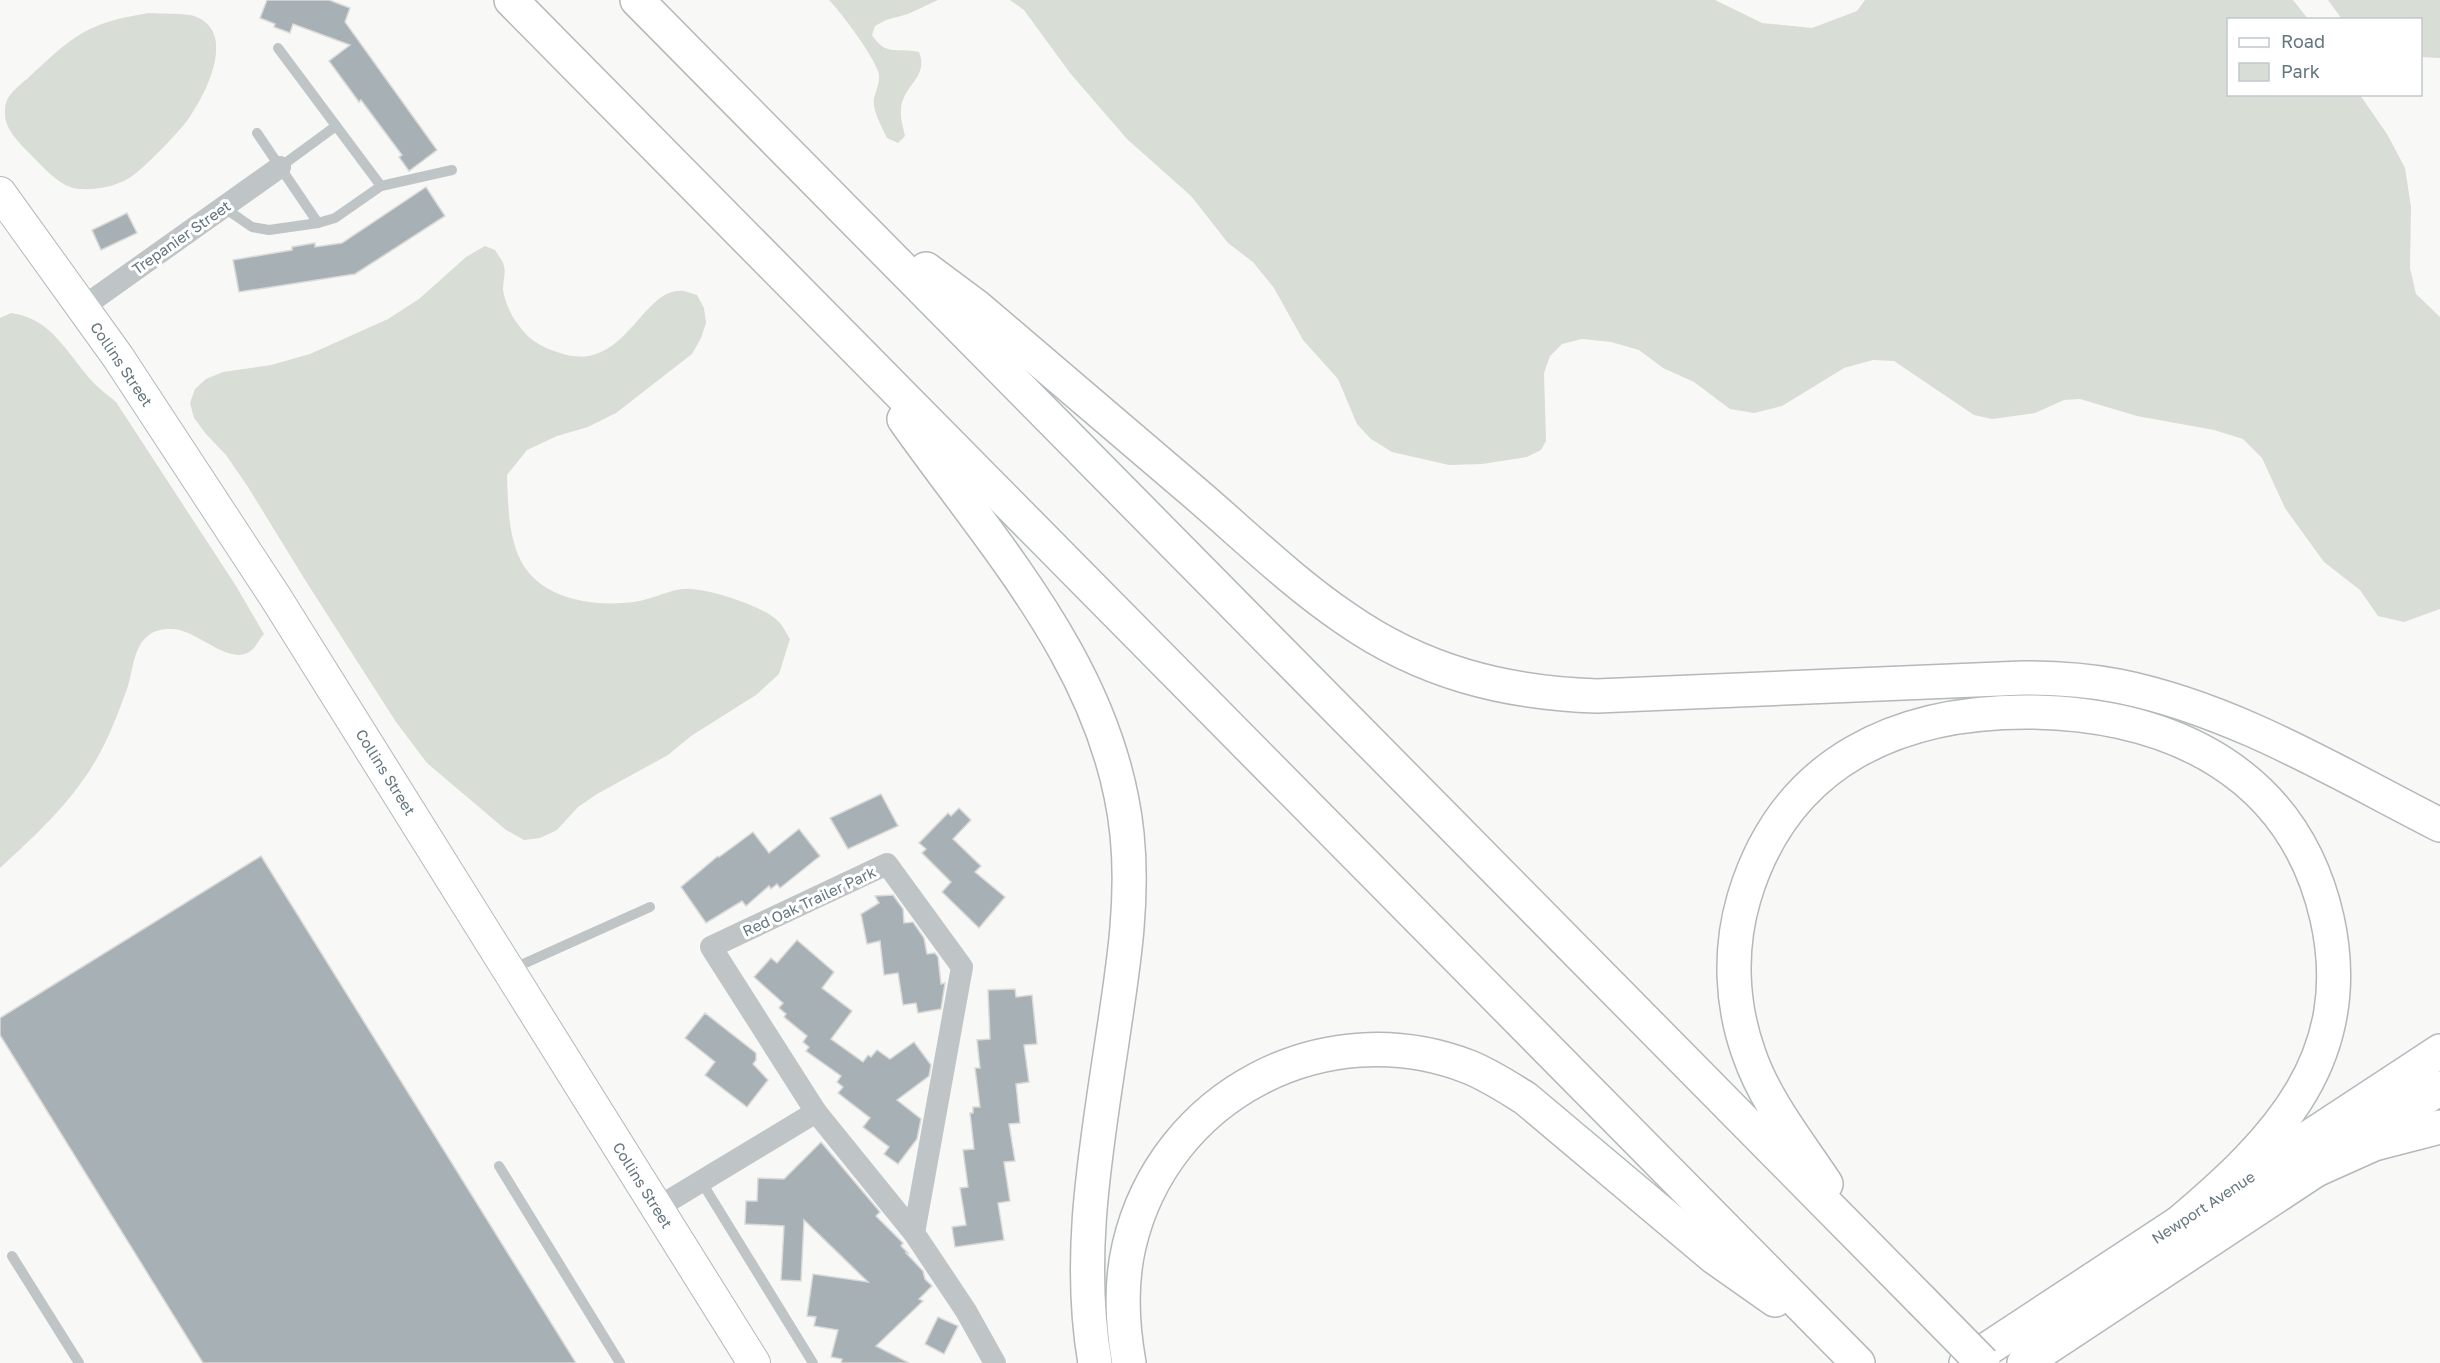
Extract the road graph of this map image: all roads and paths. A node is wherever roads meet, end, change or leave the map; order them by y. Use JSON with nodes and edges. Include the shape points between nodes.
{"nodes":[{"id":1,"x":511,"y":0,"type":"edge"},
{"id":2,"x":637,"y":0,"type":"edge"},
{"id":3,"x":279,"y":48,"type":"dead end"},
{"id":4,"x":336,"y":126,"type":"junction"},
{"id":5,"x":256,"y":133,"type":"dead end"},
{"id":6,"x":280,"y":167,"type":"junction"},
{"id":7,"x":452,"y":170,"type":"dead end"},
{"id":8,"x":381,"y":186,"type":"junction"},
{"id":9,"x":0,"y":193,"type":"edge"},
{"id":10,"x":834,"y":199,"type":"junction"},
{"id":11,"x":223,"y":207,"type":"junction"},
{"id":12,"x":318,"y":224,"type":"junction"},
{"id":13,"x":83,"y":307,"type":"junction"},
{"id":14,"x":845,"y":337,"type":"junction"},
{"id":15,"x":2440,"y":825,"type":"edge"},
{"id":16,"x":650,"y":907,"type":"dead end"},
{"id":17,"x":509,"y":970,"type":"junction"},
{"id":18,"x":2440,"y":1051,"type":"edge"},
{"id":19,"x":2440,"y":1088,"type":"edge"},
{"id":20,"x":816,"y":1112,"type":"junction"},
{"id":21,"x":2440,"y":1127,"type":"edge"},
{"id":22,"x":499,"y":1166,"type":"dead end"},
{"id":23,"x":2316,"y":1170,"type":"junction"},
{"id":24,"x":701,"y":1181,"type":"junction"},
{"id":25,"x":657,"y":1208,"type":"junction"},
{"id":26,"x":2180,"y":1222,"type":"junction"},
{"id":27,"x":914,"y":1233,"type":"junction"},
{"id":28,"x":1863,"y":1241,"type":"junction"},
{"id":29,"x":12,"y":1256,"type":"dead end"},
{"id":30,"x":1852,"y":1357,"type":"edge"},
{"id":31,"x":79,"y":1363,"type":"edge"},
{"id":32,"x":620,"y":1363,"type":"edge"},
{"id":33,"x":754,"y":1363,"type":"edge"},
{"id":34,"x":813,"y":1363,"type":"edge"},
{"id":35,"x":995,"y":1363,"type":"edge"},
{"id":36,"x":1095,"y":1363,"type":"edge"},
{"id":37,"x":1129,"y":1363,"type":"edge"},
{"id":38,"x":1966,"y":1363,"type":"edge"},
{"id":39,"x":1983,"y":1363,"type":"edge"},
{"id":40,"x":2024,"y":1363,"type":"edge"}],
"edges":[{"from":1,"to":14,"type":"main road"},
{"from":2,"to":10,"type":"main road"},
{"from":3,"to":4,"type":"lane"},
{"from":4,"to":6,"type":"lane"},
{"from":4,"to":8,"type":"lane"},
{"from":5,"to":6,"type":"lane"},
{"from":6,"to":11,"type":"street","name":"Trepanier Street"},
{"from":6,"to":12,"type":"lane"},
{"from":7,"to":8,"type":"lane"},
{"from":8,"to":12,"type":"lane","via":[[335,218]]},
{"from":9,"to":13,"type":"street","name":"Collins Street"},
{"from":10,"to":15,"type":"main road","via":[[977,307],[1323,603],[1373,636],[1436,666],[1513,689],[1597,696],[2023,678],[2118,686],[2238,723]]},
{"from":10,"to":28,"type":"main road"},
{"from":11,"to":12,"type":"lane","via":[[244,223],[260,229]]},
{"from":11,"to":13,"type":"street","name":"Trepanier Street"},
{"from":13,"to":17,"type":"street","name":"Collins Street","via":[[276,598]]},
{"from":14,"to":30,"type":"main road"},
{"from":14,"to":36,"type":"main road","via":[[1049,620],[1095,710],[1117,775],[1127,835],[1130,902],[1087,1233],[1086,1285]]},
{"from":16,"to":17,"type":"lane"},
{"from":17,"to":25,"type":"street","name":"Collins Street"},
{"from":18,"to":26,"type":"main road","name":"Newport Avenue"},
{"from":19,"to":23,"type":"main road","name":"Newport Avenue"},
{"from":20,"to":24,"type":"street"},
{"from":20,"to":27,"type":"street","name":"Red Oak Trailer Park"},
{"from":20,"to":27,"type":"street","name":"Red Oak Trailer Park","via":[[711,947],[887,864],[962,967]]},
{"from":21,"to":23,"type":"main road","via":[[2374,1144]]},
{"from":22,"to":32,"type":"lane"},
{"from":23,"to":40,"type":"main road","name":"Newport Avenue"},
{"from":24,"to":25,"type":"street"},
{"from":24,"to":34,"type":"lane"},
{"from":25,"to":33,"type":"street","name":"Collins Street"},
{"from":26,"to":28,"type":"main road","via":[[2272,1136],[2301,1094],[2320,1054],[2332,1006],[2334,963],[2327,918],[2314,876],[2275,811],[2234,770],[2201,749],[2161,732],[2096,717],[1990,713],[1950,717],[1894,732],[1826,771],[1796,801],[1771,836],[1754,869],[1742,907],[1734,983],[1739,1021],[1750,1057],[1772,1100]]},
{"from":26,"to":38,"type":"main road","name":"Newport Avenue"},
{"from":27,"to":35,"type":"street","name":"Red Oak Trailer Park"},
{"from":28,"to":39,"type":"main road","bridge":true},
{"from":29,"to":31,"type":"lane"},
{"from":30,"to":37,"type":"main road","via":[[1714,1257],[1505,1085],[1439,1058],[1405,1051],[1370,1050],[1319,1056],[1266,1074],[1217,1105],[1178,1144],[1148,1191],[1129,1246],[1122,1307]]}]}
